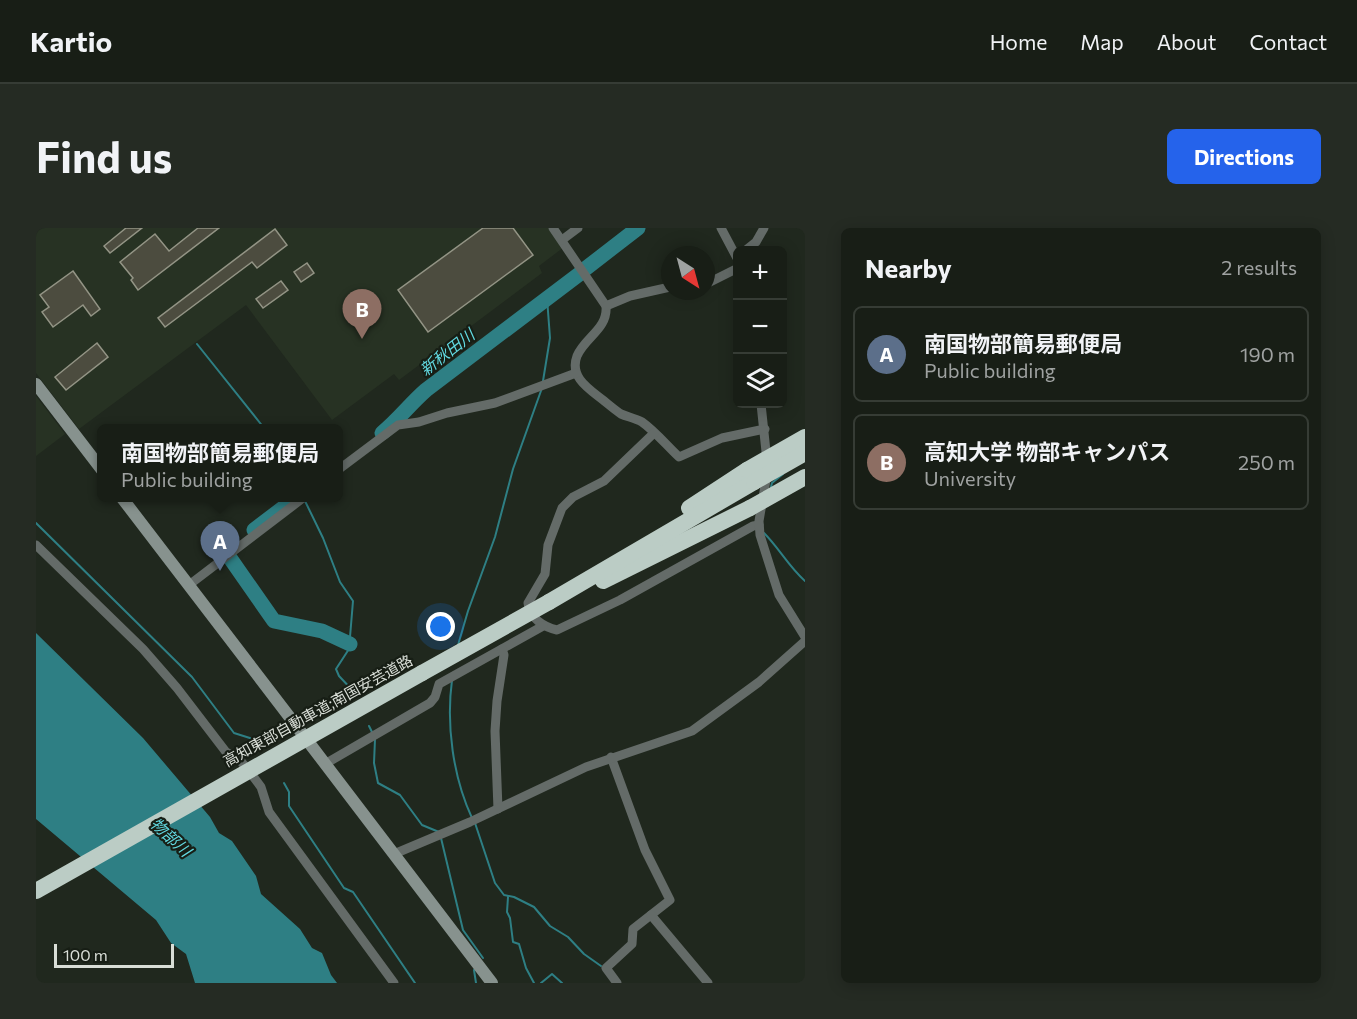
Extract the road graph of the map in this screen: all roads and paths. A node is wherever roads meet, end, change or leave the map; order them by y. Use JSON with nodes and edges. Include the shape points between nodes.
{"nodes":[{"id":1,"x":553,"y":228,"type":"edge"},
{"id":2,"x":578,"y":228,"type":"edge"},
{"id":3,"x":721,"y":228,"type":"edge"},
{"id":4,"x":764,"y":228,"type":"edge"},
{"id":5,"x":562,"y":240,"type":"junction"},
{"id":6,"x":751,"y":246,"type":"edge"},
{"id":7,"x":733,"y":251,"type":"edge"},
{"id":8,"x":733,"y":270,"type":"edge"},
{"id":9,"x":715,"y":280,"type":"edge"},
{"id":10,"x":661,"y":288,"type":"edge"},
{"id":11,"x":606,"y":306,"type":"junction"},
{"id":12,"x":576,"y":373,"type":"junction"},
{"id":13,"x":36,"y":384,"type":"edge"},
{"id":14,"x":762,"y":408,"type":"edge"},
{"id":15,"x":765,"y":429,"type":"junction"},
{"id":16,"x":805,"y":429,"type":"edge"},
{"id":17,"x":654,"y":433,"type":"junction"},
{"id":18,"x":805,"y":437,"type":"edge"},
{"id":19,"x":767,"y":451,"type":"junction"},
{"id":20,"x":805,"y":453,"type":"edge"},
{"id":21,"x":97,"y":463,"type":"edge"},
{"id":22,"x":343,"y":467,"type":"edge"},
{"id":23,"x":750,"y":476,"type":"junction"},
{"id":24,"x":805,"y":477,"type":"edge"},
{"id":25,"x":805,"y":486,"type":"edge"},
{"id":26,"x":125,"y":502,"type":"edge"},
{"id":27,"x":298,"y":502,"type":"edge"},
{"id":28,"x":756,"y":509,"type":"junction"},
{"id":29,"x":759,"y":525,"type":"junction"},
{"id":30,"x":36,"y":545,"type":"edge"},
{"id":31,"x":189,"y":585,"type":"junction"},
{"id":32,"x":549,"y":602,"type":"junction"},
{"id":33,"x":543,"y":626,"type":"junction"},
{"id":34,"x":805,"y":639,"type":"edge"},
{"id":35,"x":502,"y":649,"type":"junction"},
{"id":36,"x":300,"y":732,"type":"dead end"},
{"id":37,"x":310,"y":744,"type":"dead end"},
{"id":38,"x":611,"y":757,"type":"junction"},
{"id":39,"x":325,"y":764,"type":"junction"},
{"id":40,"x":244,"y":772,"type":"junction"},
{"id":41,"x":498,"y":809,"type":"junction"},
{"id":42,"x":394,"y":854,"type":"junction"},
{"id":43,"x":36,"y":891,"type":"edge"},
{"id":44,"x":651,"y":915,"type":"junction"},
{"id":45,"x":394,"y":983,"type":"edge"},
{"id":46,"x":492,"y":983,"type":"edge"},
{"id":47,"x":617,"y":983,"type":"edge"},
{"id":48,"x":708,"y":983,"type":"edge"}],
"edges":[{"from":1,"to":5,"type":"street"},
{"from":2,"to":5,"type":"street"},
{"from":3,"to":7,"type":"street"},
{"from":4,"to":6,"type":"street"},
{"from":5,"to":11,"type":"street"},
{"from":8,"to":9,"type":"street"},
{"from":10,"to":11,"type":"street"},
{"from":11,"to":12,"type":"street","via":[[600,328],[578,354]]},
{"from":12,"to":17,"type":"street","via":[[585,387]]},
{"from":12,"to":22,"type":"street","via":[[495,403],[399,425]]},
{"from":13,"to":21,"type":"street"},
{"from":14,"to":15,"type":"street"},
{"from":15,"to":17,"type":"street","via":[[722,438],[679,457]]},
{"from":15,"to":19,"type":"street"},
{"from":16,"to":19,"type":"street"},
{"from":17,"to":33,"type":"street","via":[[604,481],[573,497],[562,508],[548,545],[545,574],[528,603]]},
{"from":18,"to":23,"type":"highway","bridge":true},
{"from":19,"to":28,"type":"street","via":[[766,486]]},
{"from":20,"to":23,"type":"highway","bridge":true},
{"from":23,"to":32,"type":"highway","name":"高知東部自動車道;南国安芸道路","via":[[692,506],[613,564]]},
{"from":24,"to":28,"type":"highway","bridge":true},
{"from":25,"to":28,"type":"street"},
{"from":26,"to":31,"type":"street"},
{"from":27,"to":31,"type":"street"},
{"from":28,"to":29,"type":"street"},
{"from":28,"to":32,"type":"highway"},
{"from":29,"to":33,"type":"street","via":[[568,625],[557,630]]},
{"from":29,"to":34,"type":"street","via":[[779,595]]},
{"from":30,"to":40,"type":"street","via":[[143,649],[226,752],[239,759]]},
{"from":31,"to":36,"type":"street"},
{"from":32,"to":40,"type":"highway","name":"高知東部自動車道;南国安芸道路","bridge":true},
{"from":33,"to":35,"type":"street"},
{"from":34,"to":38,"type":"street","via":[[759,682],[694,729]]},
{"from":35,"to":39,"type":"street","via":[[439,684],[430,703]]},
{"from":35,"to":41,"type":"street","via":[[495,731]]},
{"from":37,"to":39,"type":"street"},
{"from":38,"to":41,"type":"street"},
{"from":38,"to":44,"type":"street","via":[[645,850],[670,900]]},
{"from":39,"to":42,"type":"street"},
{"from":40,"to":43,"type":"highway","name":"高知東部自動車道;南国安芸道路"},
{"from":40,"to":45,"type":"street","via":[[261,787],[269,812]]},
{"from":41,"to":42,"type":"street"},
{"from":42,"to":46,"type":"street"},
{"from":44,"to":47,"type":"street","via":[[633,929],[632,944],[606,968]]},
{"from":44,"to":48,"type":"street"}]}
